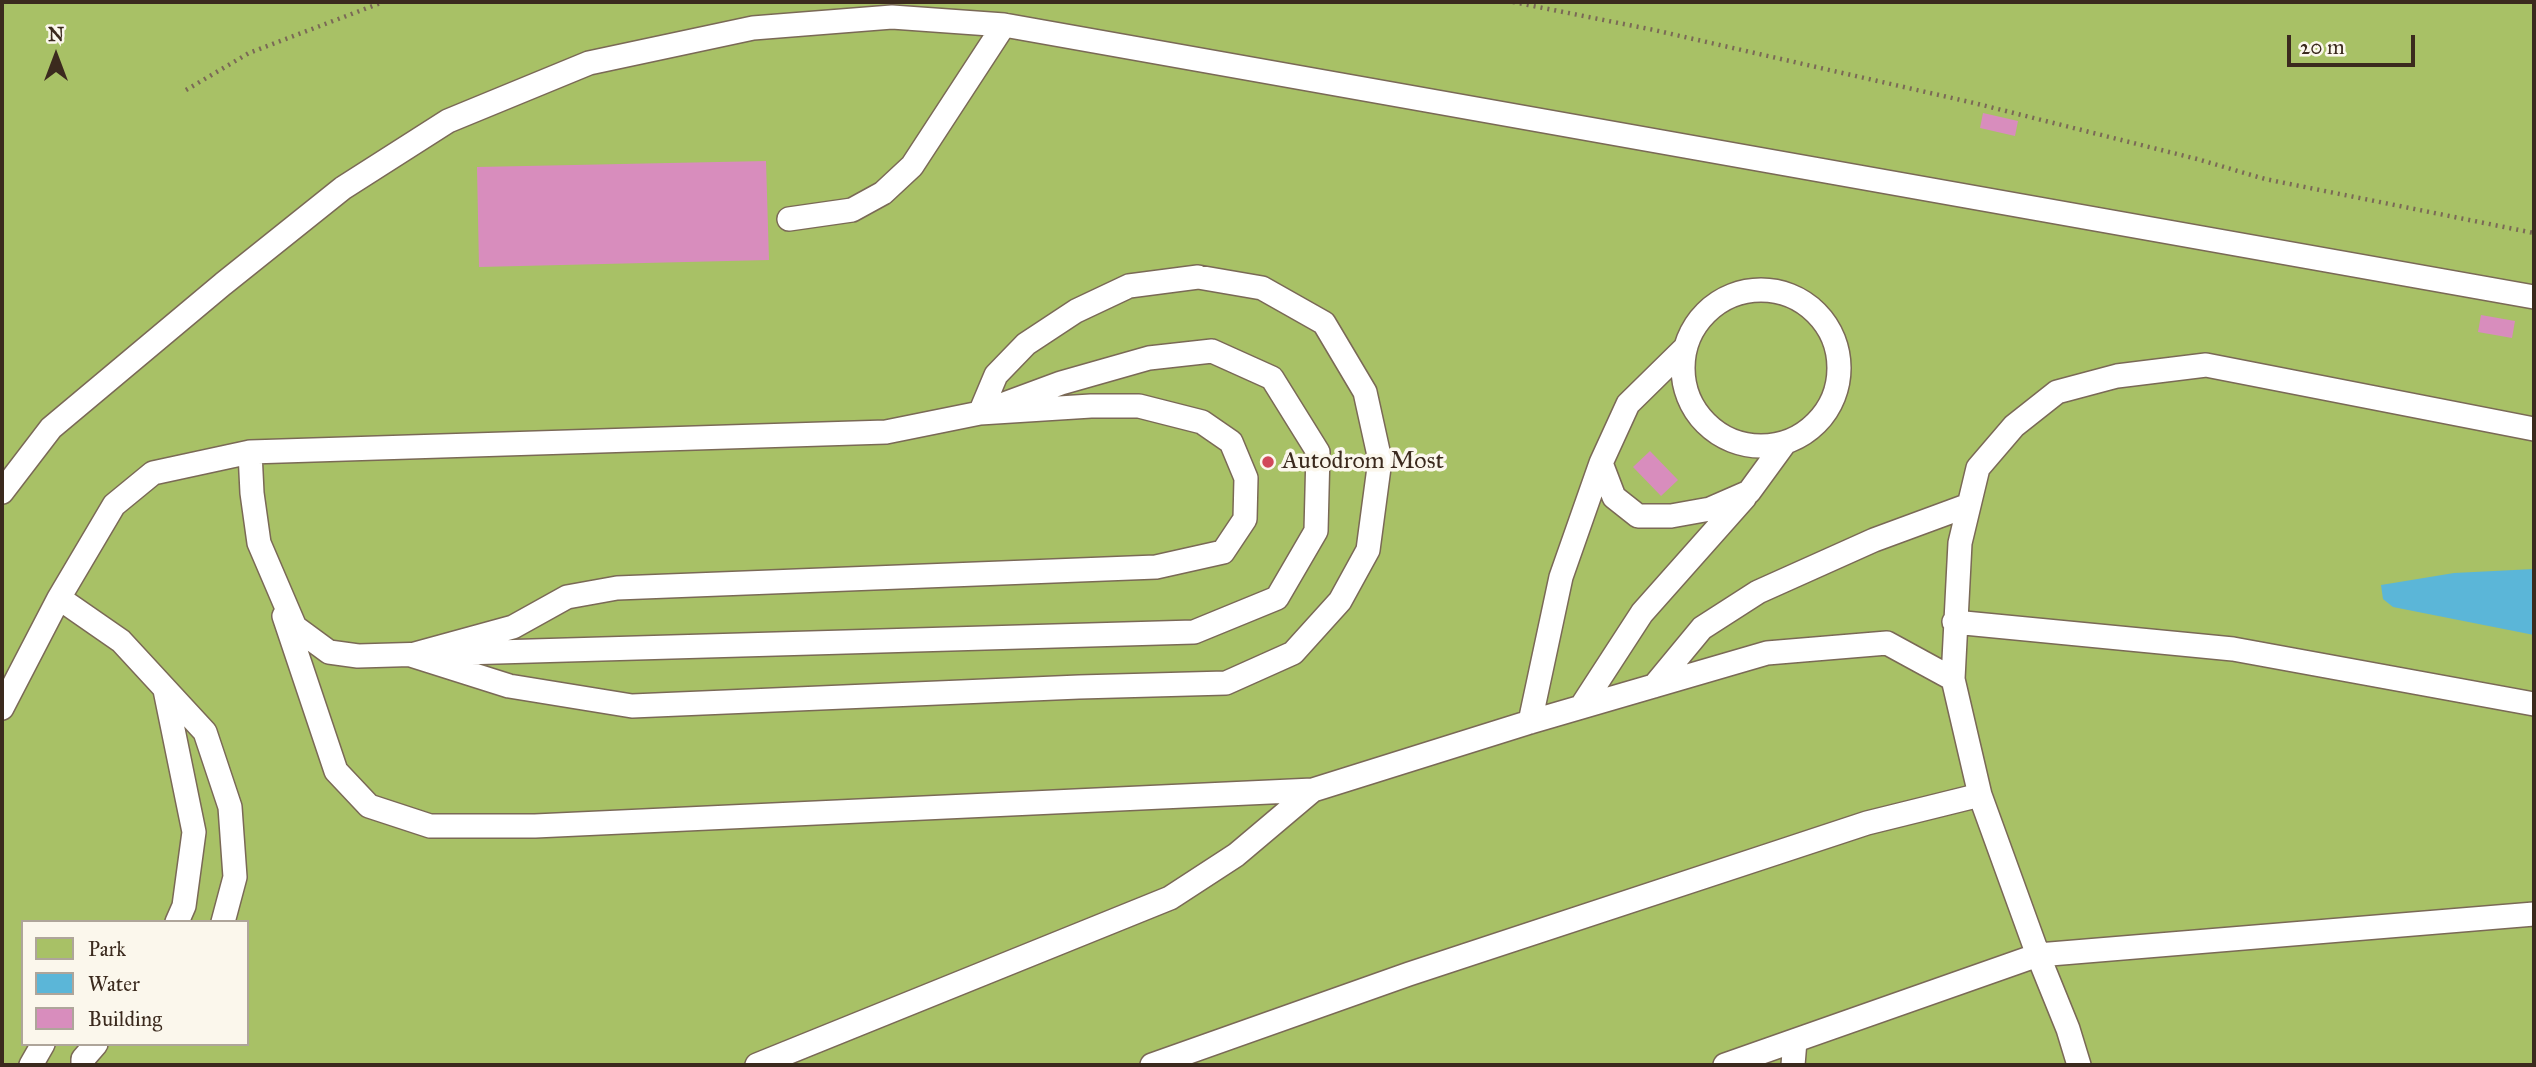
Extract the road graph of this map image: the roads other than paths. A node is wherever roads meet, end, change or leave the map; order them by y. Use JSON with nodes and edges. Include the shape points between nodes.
{"nodes":[{"id":1,"x":1004,"y":25,"type":"junction"},
{"id":2,"x":789,"y":219,"type":"dead end"},
{"id":3,"x":2534,"y":297,"type":"edge"},
{"id":4,"x":1684,"y":349,"type":"junction"},
{"id":5,"x":980,"y":413,"type":"junction"},
{"id":6,"x":2534,"y":429,"type":"edge"},
{"id":7,"x":1784,"y":444,"type":"junction"},
{"id":8,"x":250,"y":452,"type":"junction"},
{"id":9,"x":1601,"y":463,"type":"junction"},
{"id":10,"x":2,"y":492,"type":"edge"},
{"id":11,"x":1749,"y":492,"type":"junction"},
{"id":12,"x":1969,"y":505,"type":"junction"},
{"id":13,"x":270,"y":573,"type":"junction"},
{"id":14,"x":59,"y":598,"type":"junction"},
{"id":15,"x":1954,"y":622,"type":"junction"},
{"id":16,"x":411,"y":655,"type":"junction"},
{"id":17,"x":1953,"y":679,"type":"junction"},
{"id":18,"x":1654,"y":686,"type":"junction"},
{"id":19,"x":165,"y":690,"type":"junction"},
{"id":20,"x":2534,"y":704,"type":"edge"},
{"id":21,"x":1581,"y":707,"type":"junction"},
{"id":22,"x":2,"y":708,"type":"edge"},
{"id":23,"x":1530,"y":722,"type":"junction"},
{"id":24,"x":1313,"y":790,"type":"junction"},
{"id":25,"x":1980,"y":795,"type":"junction"},
{"id":26,"x":2534,"y":914,"type":"edge"},
{"id":27,"x":178,"y":920,"type":"edge"},
{"id":28,"x":224,"y":920,"type":"edge"},
{"id":29,"x":2038,"y":955,"type":"junction"},
{"id":30,"x":1795,"y":1041,"type":"junction"},
{"id":31,"x":42,"y":1046,"type":"edge"},
{"id":32,"x":94,"y":1046,"type":"edge"},
{"id":33,"x":31,"y":1065,"type":"edge"},
{"id":34,"x":83,"y":1065,"type":"edge"},
{"id":35,"x":757,"y":1065,"type":"edge"},
{"id":36,"x":1152,"y":1065,"type":"edge"},
{"id":37,"x":1725,"y":1065,"type":"edge"},
{"id":38,"x":1793,"y":1065,"type":"edge"},
{"id":39,"x":2079,"y":1065,"type":"edge"}],
"edges":[{"from":1,"to":2,"type":"lane","via":[[912,166],[883,192],[852,210]]},
{"from":1,"to":3,"type":"lane"},
{"from":1,"to":10,"type":"lane","via":[[892,17],[753,28],[590,63],[448,121],[343,188],[223,284],[51,428]]},
{"from":4,"to":7,"type":"lane","via":[[1686,395],[1713,431],[1734,442]]},
{"from":4,"to":7,"type":"lane","via":[[1695,324],[1714,305],[1739,292],[1766,289],[1793,296],[1816,311],[1832,333],[1840,360],[1838,387],[1818,422]]},
{"from":4,"to":9,"type":"lane","via":[[1628,404]]},
{"from":5,"to":8,"type":"lane","via":[[886,432]]},
{"from":5,"to":16,"type":"lane","via":[[1139,406],[1202,422],[1231,442],[1246,478],[1245,519],[1223,552],[1156,567],[617,588],[566,597],[513,626]]},
{"from":5,"to":16,"type":"lane","via":[[1060,383],[1149,358],[1212,351],[1272,378],[1318,452],[1316,531],[1277,598],[1194,632]]},
{"from":5,"to":16,"type":"lane","via":[[996,375],[1026,344],[1076,311],[1129,286],[1198,276],[1262,288],[1324,323],[1365,391],[1380,460],[1368,550],[1339,601],[1293,653],[1226,683],[632,706],[509,686]]},
{"from":6,"to":12,"type":"lane","via":[[2206,365],[2117,376],[2057,392],[2014,426],[1978,468]]},
{"from":7,"to":11,"type":"lane"},
{"from":8,"to":13,"type":"lane","via":[[259,542]]},
{"from":8,"to":14,"type":"lane","via":[[153,473],[114,505]]},
{"from":9,"to":11,"type":"lane","via":[[1614,497],[1638,516],[1710,509]]},
{"from":9,"to":23,"type":"lane","via":[[1561,577]]},
{"from":11,"to":21,"type":"lane","via":[[1642,613]]},
{"from":12,"to":15,"type":"lane","via":[[1960,543]]},
{"from":12,"to":18,"type":"lane","via":[[1874,540],[1758,592],[1702,628]]},
{"from":13,"to":16,"type":"lane","via":[[295,626],[329,652]]},
{"from":13,"to":24,"type":"lane","via":[[336,771],[369,806],[430,825],[548,825]]},
{"from":14,"to":19,"type":"lane","via":[[121,641]]},
{"from":14,"to":22,"type":"lane"},
{"from":15,"to":17,"type":"lane"},
{"from":15,"to":20,"type":"lane","via":[[2233,649]]},
{"from":17,"to":18,"type":"lane","via":[[1887,643],[1766,653]]},
{"from":17,"to":25,"type":"lane"},
{"from":18,"to":21,"type":"lane"},
{"from":19,"to":27,"type":"lane","via":[[194,832],[184,906]]},
{"from":19,"to":28,"type":"lane","via":[[205,732],[230,807],[235,877]]},
{"from":21,"to":23,"type":"lane"},
{"from":23,"to":24,"type":"lane"},
{"from":24,"to":35,"type":"lane","via":[[1237,855],[1170,898]]},
{"from":25,"to":29,"type":"lane"},
{"from":25,"to":36,"type":"lane","via":[[1867,823],[1409,974]]},
{"from":26,"to":29,"type":"lane"},
{"from":29,"to":30,"type":"lane"},
{"from":29,"to":39,"type":"lane"},
{"from":30,"to":37,"type":"lane"},
{"from":30,"to":38,"type":"lane"},
{"from":31,"to":33,"type":"lane"},
{"from":32,"to":34,"type":"lane"}]}
